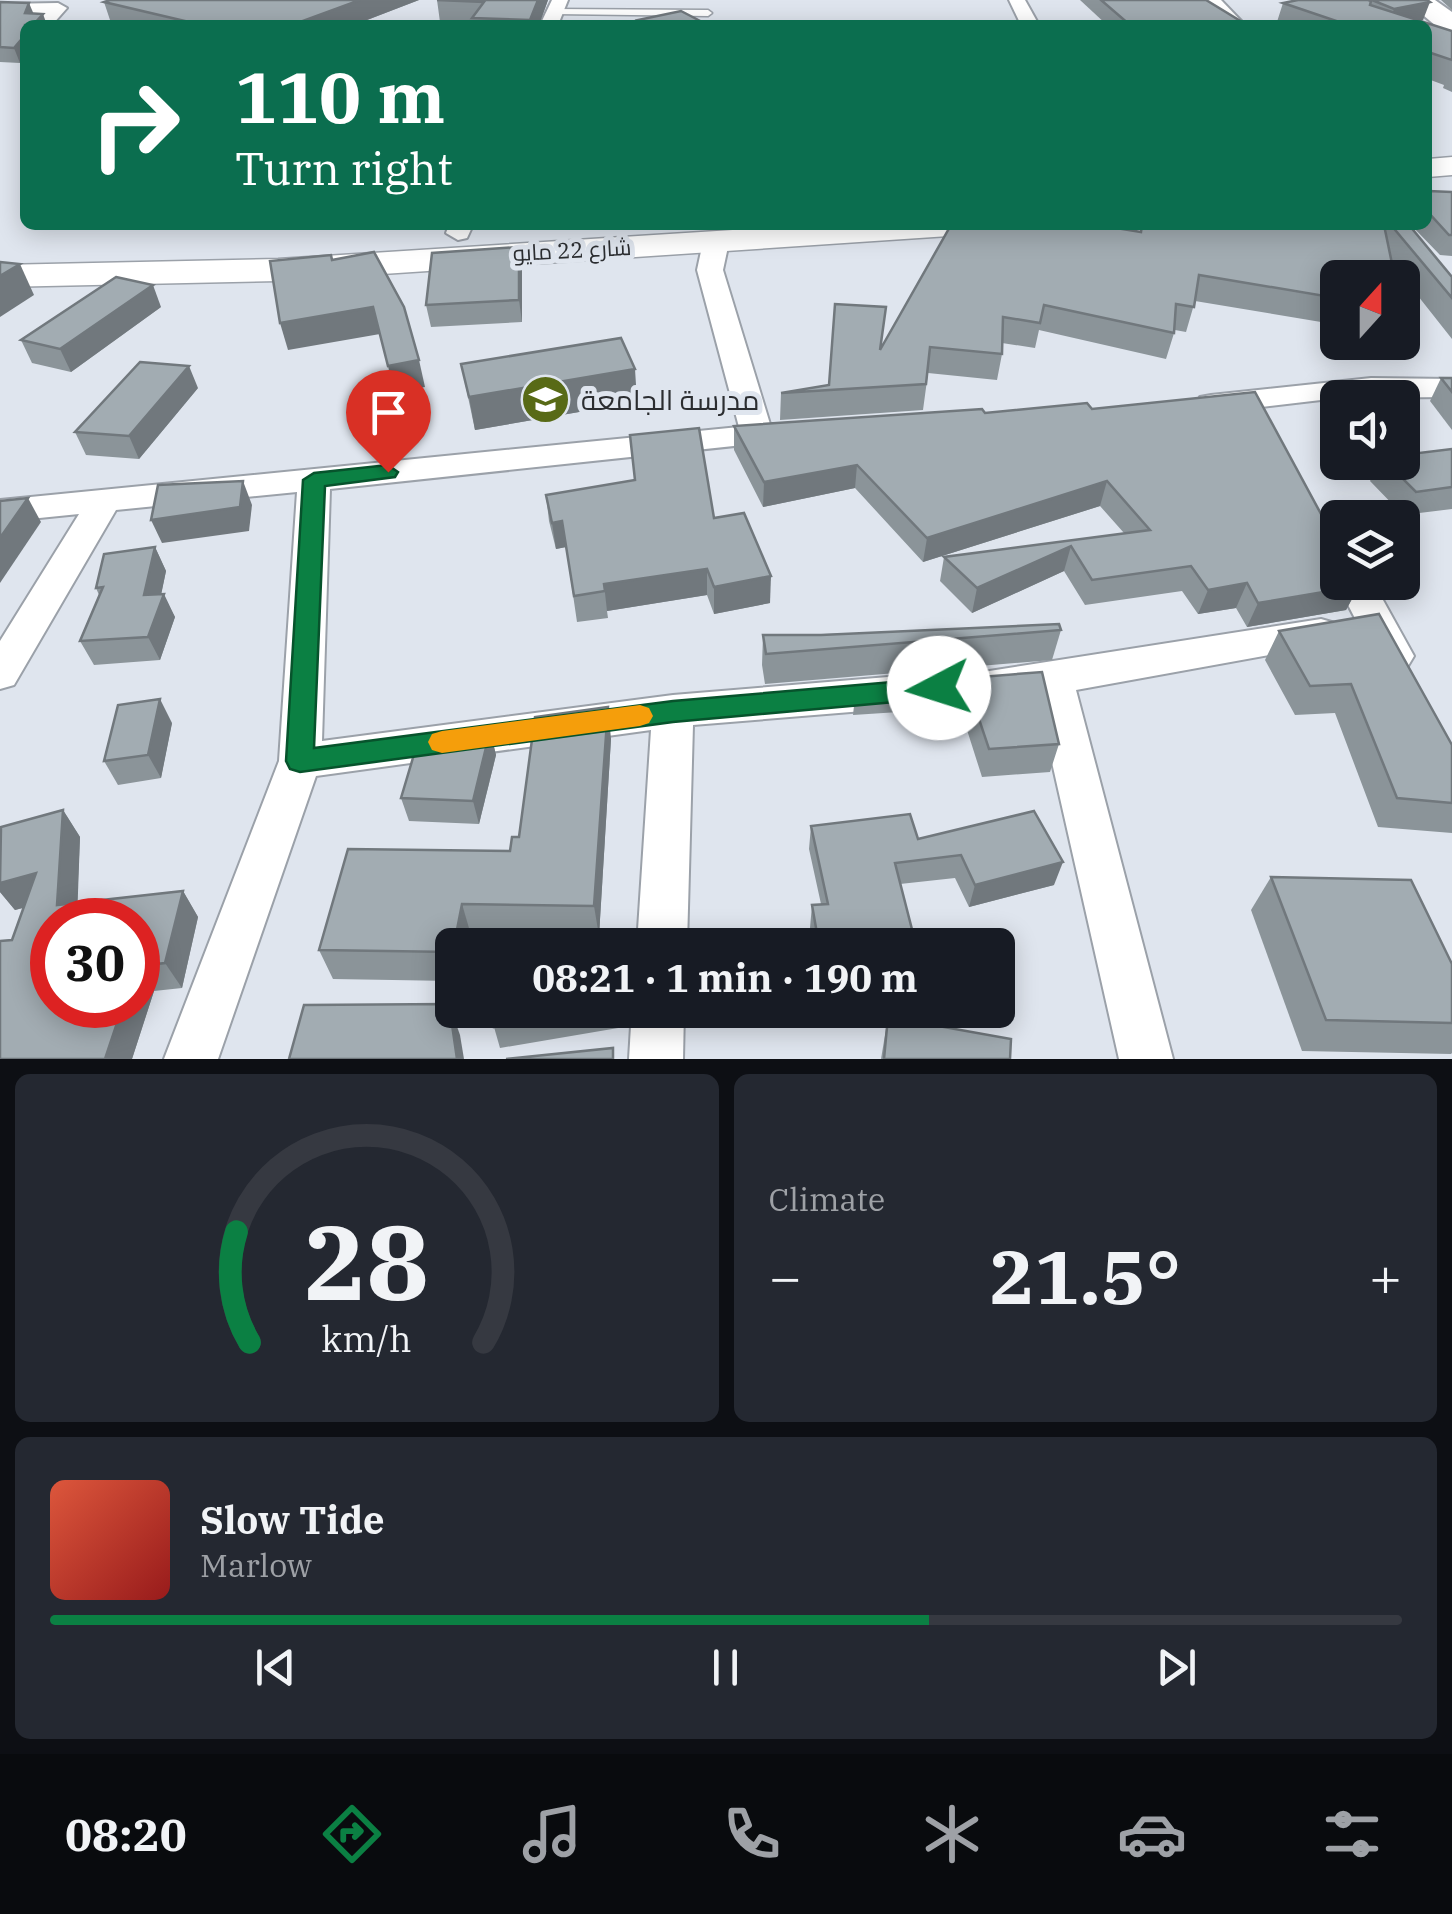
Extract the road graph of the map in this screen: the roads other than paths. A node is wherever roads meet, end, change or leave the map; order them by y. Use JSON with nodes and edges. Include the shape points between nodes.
{"nodes":[{"id":1,"x":1212,"y":0,"type":"edge"},
{"id":2,"x":1418,"y":0,"type":"edge"},
{"id":3,"x":0,"y":9,"type":"edge"},
{"id":4,"x":554,"y":12,"type":"edge"},
{"id":5,"x":708,"y":12,"type":"dead end"},
{"id":6,"x":47,"y":20,"type":"edge"},
{"id":7,"x":1231,"y":20,"type":"edge"},
{"id":8,"x":1452,"y":24,"type":"edge"},
{"id":9,"x":448,"y":230,"type":"edge"},
{"id":10,"x":825,"y":230,"type":"edge"},
{"id":11,"x":713,"y":234,"type":"edge"},
{"id":12,"x":0,"y":247,"type":"edge"},
{"id":13,"x":0,"y":276,"type":"edge"},
{"id":14,"x":1452,"y":388,"type":"edge"},
{"id":15,"x":1258,"y":401,"type":"junction"},
{"id":16,"x":1181,"y":406,"type":"edge"},
{"id":17,"x":814,"y":430,"type":"edge"},
{"id":18,"x":757,"y":434,"type":"junction"},
{"id":19,"x":1276,"y":434,"type":"edge"},
{"id":20,"x":314,"y":480,"type":"junction"},
{"id":21,"x":105,"y":500,"type":"junction"},
{"id":22,"x":0,"y":511,"type":"edge"},
{"id":23,"x":1364,"y":600,"type":"edge"},
{"id":24,"x":1376,"y":623,"type":"junction"},
{"id":25,"x":0,"y":674,"type":"edge"},
{"id":26,"x":1052,"y":678,"type":"junction"},
{"id":27,"x":1414,"y":693,"type":"edge"},
{"id":28,"x":673,"y":711,"type":"junction"},
{"id":29,"x":300,"y":761,"type":"junction"},
{"id":30,"x":663,"y":928,"type":"edge"},
{"id":31,"x":657,"y":1028,"type":"edge"},
{"id":32,"x":191,"y":1059,"type":"edge"},
{"id":33,"x":656,"y":1059,"type":"edge"},
{"id":34,"x":1146,"y":1059,"type":"edge"}],
"edges":[{"from":1,"to":7,"type":"street"},
{"from":2,"to":8,"type":"highway"},
{"from":3,"to":6,"type":"street","via":[[58,8]]},
{"from":4,"to":5,"type":"lane"},
{"from":9,"to":12,"type":"main road","name":"شارع 22 مايو","via":[[290,244]]},
{"from":10,"to":11,"type":"main road","name":"شارع 22 مايو"},
{"from":11,"to":13,"type":"main road","name":"شارع 22 مايو","via":[[278,270]]},
{"from":11,"to":18,"type":"street","via":[[710,270]]},
{"from":14,"to":15,"type":"street","via":[[1371,387]]},
{"from":15,"to":16,"type":"street"},
{"from":15,"to":19,"type":"street"},
{"from":17,"to":18,"type":"street"},
{"from":18,"to":20,"type":"street"},
{"from":20,"to":21,"type":"street"},
{"from":20,"to":29,"type":"street"},
{"from":21,"to":22,"type":"street"},
{"from":21,"to":25,"type":"street"},
{"from":23,"to":24,"type":"street"},
{"from":24,"to":26,"type":"street"},
{"from":24,"to":27,"type":"street"},
{"from":26,"to":28,"type":"street"},
{"from":26,"to":34,"type":"street"},
{"from":28,"to":29,"type":"street"},
{"from":28,"to":30,"type":"street"},
{"from":29,"to":32,"type":"street"},
{"from":31,"to":33,"type":"street"}]}
